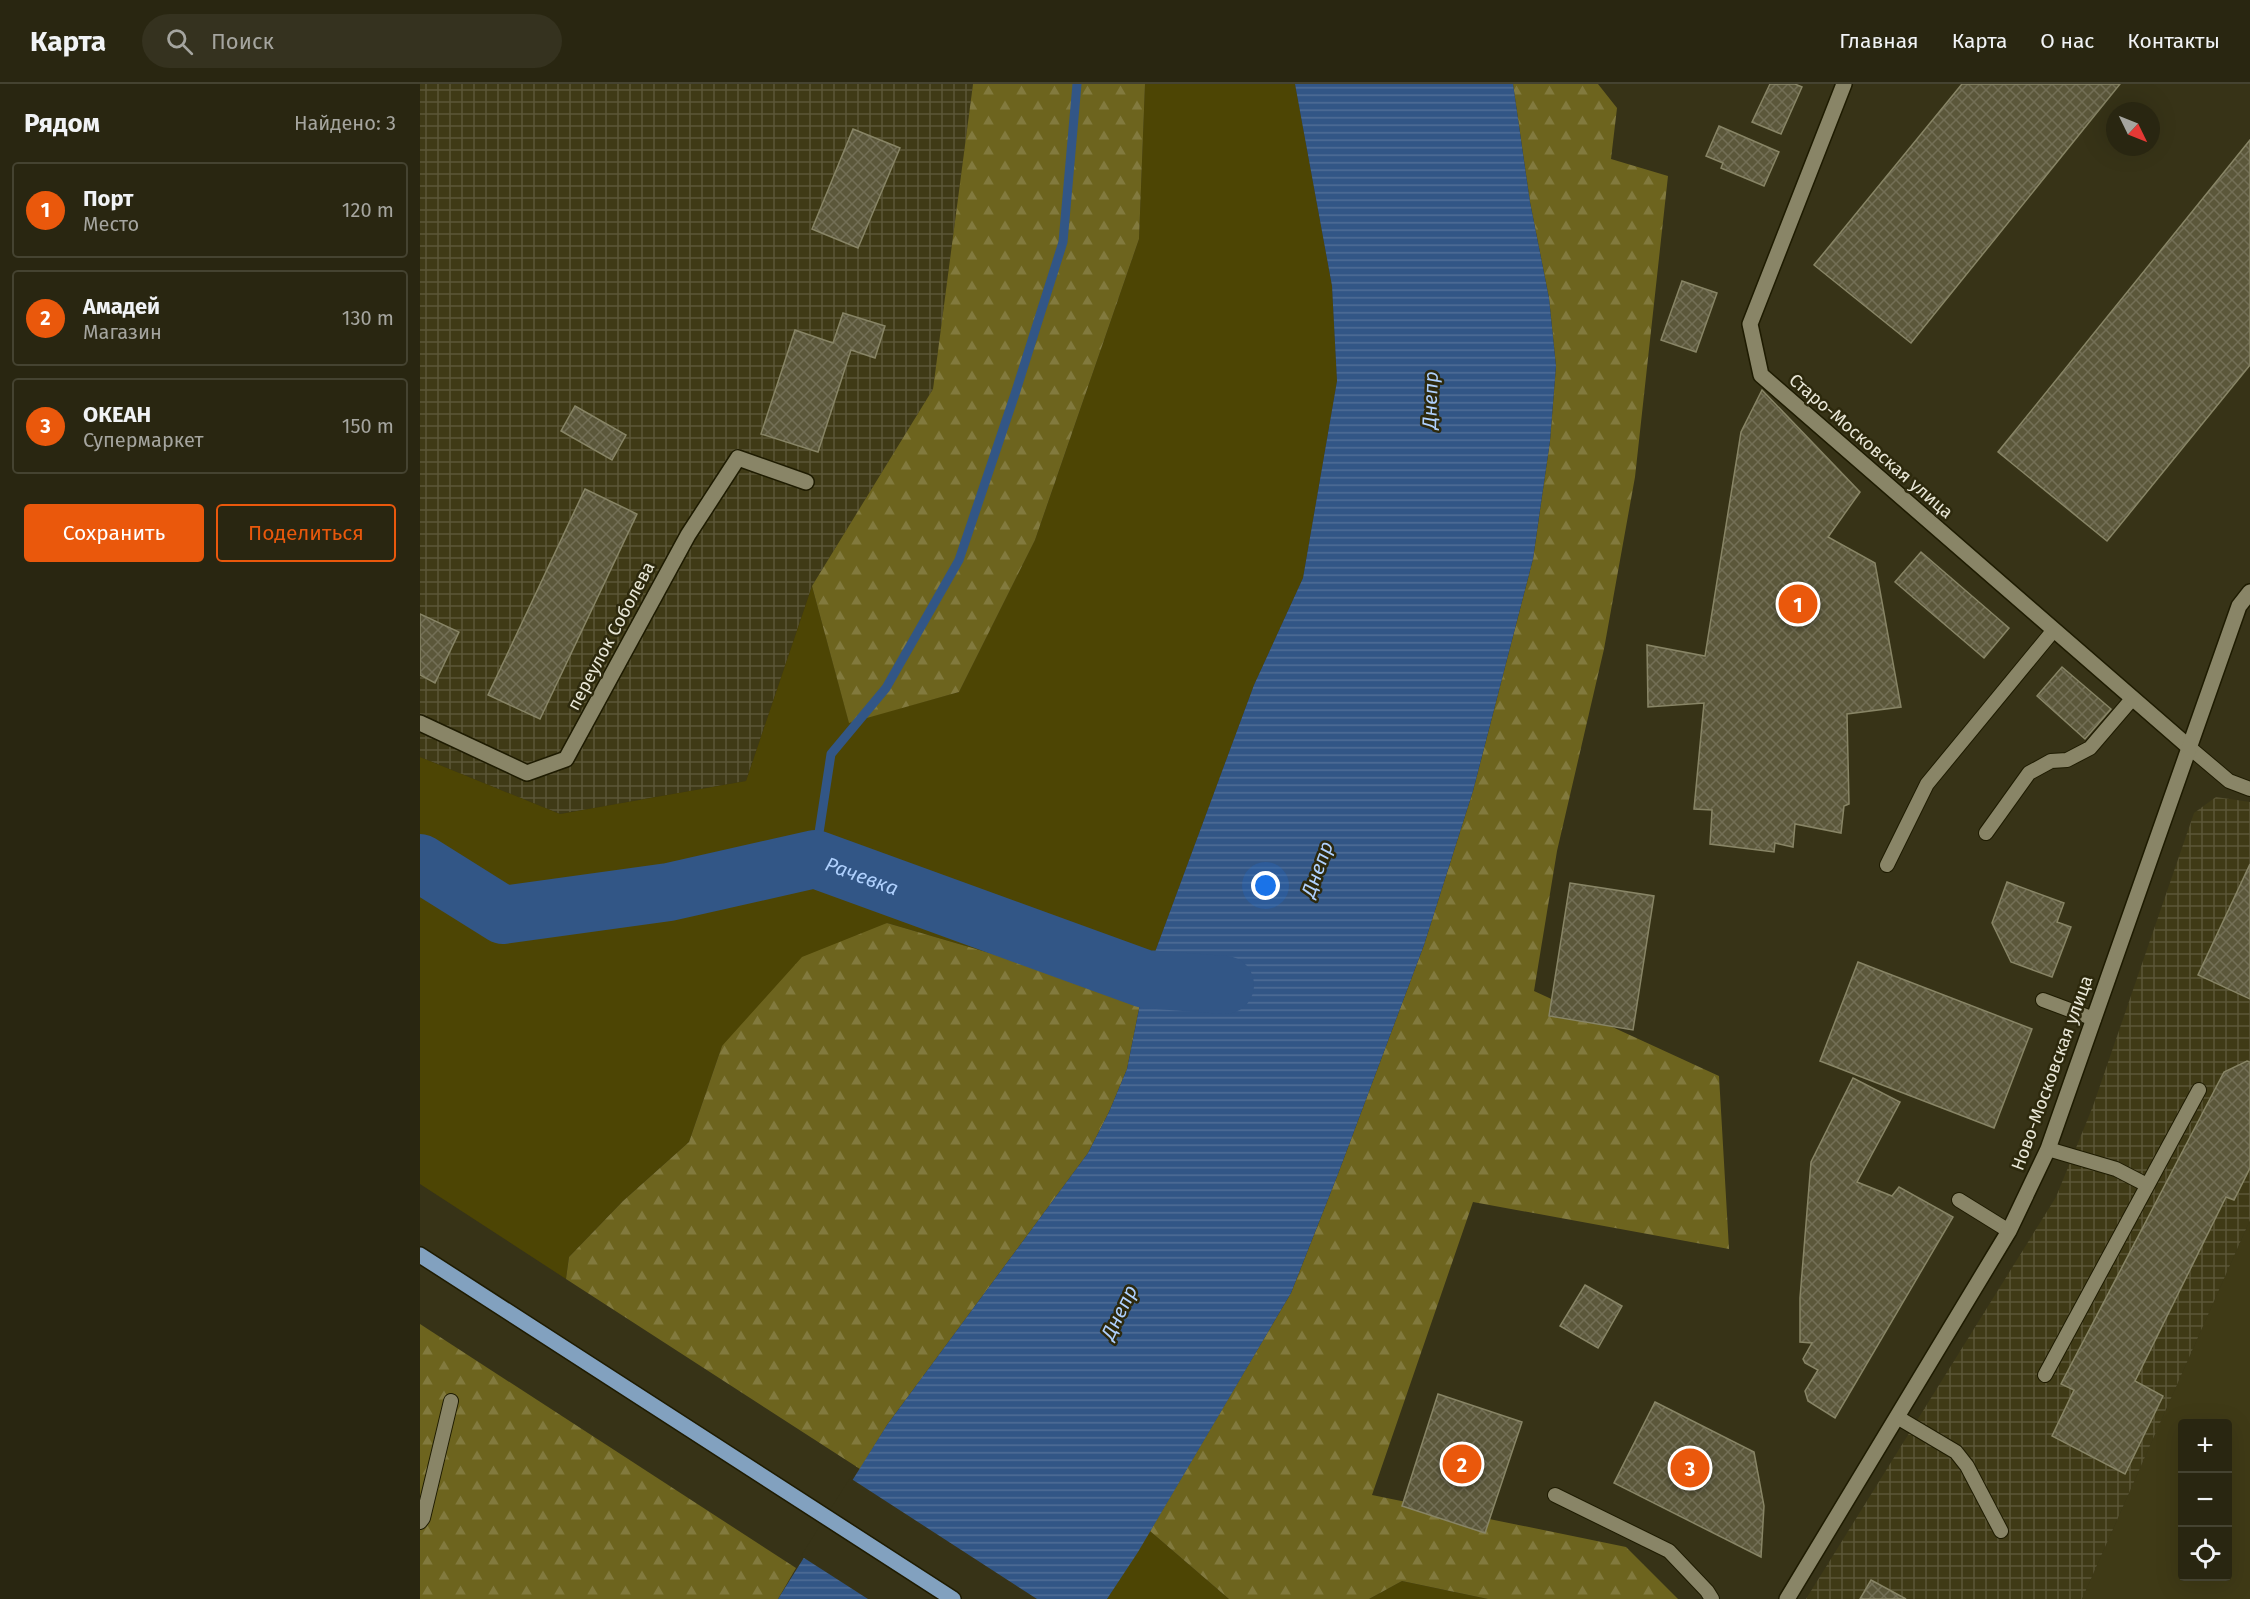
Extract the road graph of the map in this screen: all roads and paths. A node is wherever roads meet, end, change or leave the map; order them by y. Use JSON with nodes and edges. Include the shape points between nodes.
{"nodes":[{"id":1,"x":1844,"y":84,"type":"edge"},
{"id":2,"x":806,"y":482,"type":"dead end"},
{"id":3,"x":2250,"y":591,"type":"edge"},
{"id":4,"x":2053,"y":631,"type":"junction"},
{"id":5,"x":2132,"y":699,"type":"junction"},
{"id":6,"x":420,"y":723,"type":"edge"},
{"id":7,"x":2190,"y":748,"type":"junction"},
{"id":8,"x":2250,"y":789,"type":"edge"},
{"id":9,"x":1986,"y":832,"type":"dead end"},
{"id":10,"x":1887,"y":865,"type":"dead end"},
{"id":11,"x":2043,"y":1000,"type":"dead end"},
{"id":12,"x":2094,"y":1019,"type":"junction"},
{"id":13,"x":2199,"y":1090,"type":"dead end"},
{"id":14,"x":2048,"y":1149,"type":"junction"},
{"id":15,"x":2147,"y":1185,"type":"junction"},
{"id":16,"x":1959,"y":1200,"type":"dead end"},
{"id":17,"x":2010,"y":1231,"type":"junction"},
{"id":18,"x":420,"y":1255,"type":"edge"},
{"id":19,"x":2045,"y":1375,"type":"dead end"},
{"id":20,"x":451,"y":1401,"type":"dead end"},
{"id":21,"x":1897,"y":1417,"type":"junction"},
{"id":22,"x":1555,"y":1494,"type":"dead end"},
{"id":23,"x":420,"y":1522,"type":"edge"},
{"id":24,"x":2001,"y":1531,"type":"dead end"},
{"id":25,"x":952,"y":1599,"type":"edge"},
{"id":26,"x":1712,"y":1599,"type":"edge"},
{"id":27,"x":1787,"y":1599,"type":"edge"}],
"edges":[{"from":1,"to":4,"type":"street","name":"Старо-Московская улица","via":[[1750,324],[1761,375]]},
{"from":2,"to":6,"type":"street","name":"переулок Соболева","via":[[738,458],[688,535],[566,759],[527,773]]},
{"from":3,"to":7,"type":"street","name":"Ново-Московская улица","via":[[2239,606]]},
{"from":4,"to":5,"type":"street","name":"Старо-Московская улица"},
{"from":4,"to":10,"type":"lane","via":[[1927,784]]},
{"from":5,"to":7,"type":"street","name":"Старо-Московская улица"},
{"from":5,"to":9,"type":"lane","via":[[2090,748],[2029,773]]},
{"from":7,"to":8,"type":"lane","via":[[2229,781]]},
{"from":7,"to":12,"type":"street","name":"Ново-Московская улица"},
{"from":11,"to":12,"type":"lane"},
{"from":12,"to":14,"type":"street","name":"Ново-Московская улица"},
{"from":13,"to":15,"type":"lane"},
{"from":14,"to":15,"type":"lane","via":[[2116,1169]]},
{"from":14,"to":17,"type":"street","name":"Ново-Московская улица"},
{"from":15,"to":19,"type":"lane"},
{"from":16,"to":17,"type":"lane"},
{"from":17,"to":21,"type":"street","name":"Ново-Московская улица"},
{"from":18,"to":25,"type":"main road"},
{"from":20,"to":23,"type":"lane"},
{"from":21,"to":24,"type":"lane","via":[[1956,1452]]},
{"from":21,"to":27,"type":"street","name":"Ново-Московская улица"},
{"from":22,"to":26,"type":"lane","via":[[1669,1551]]}]}
